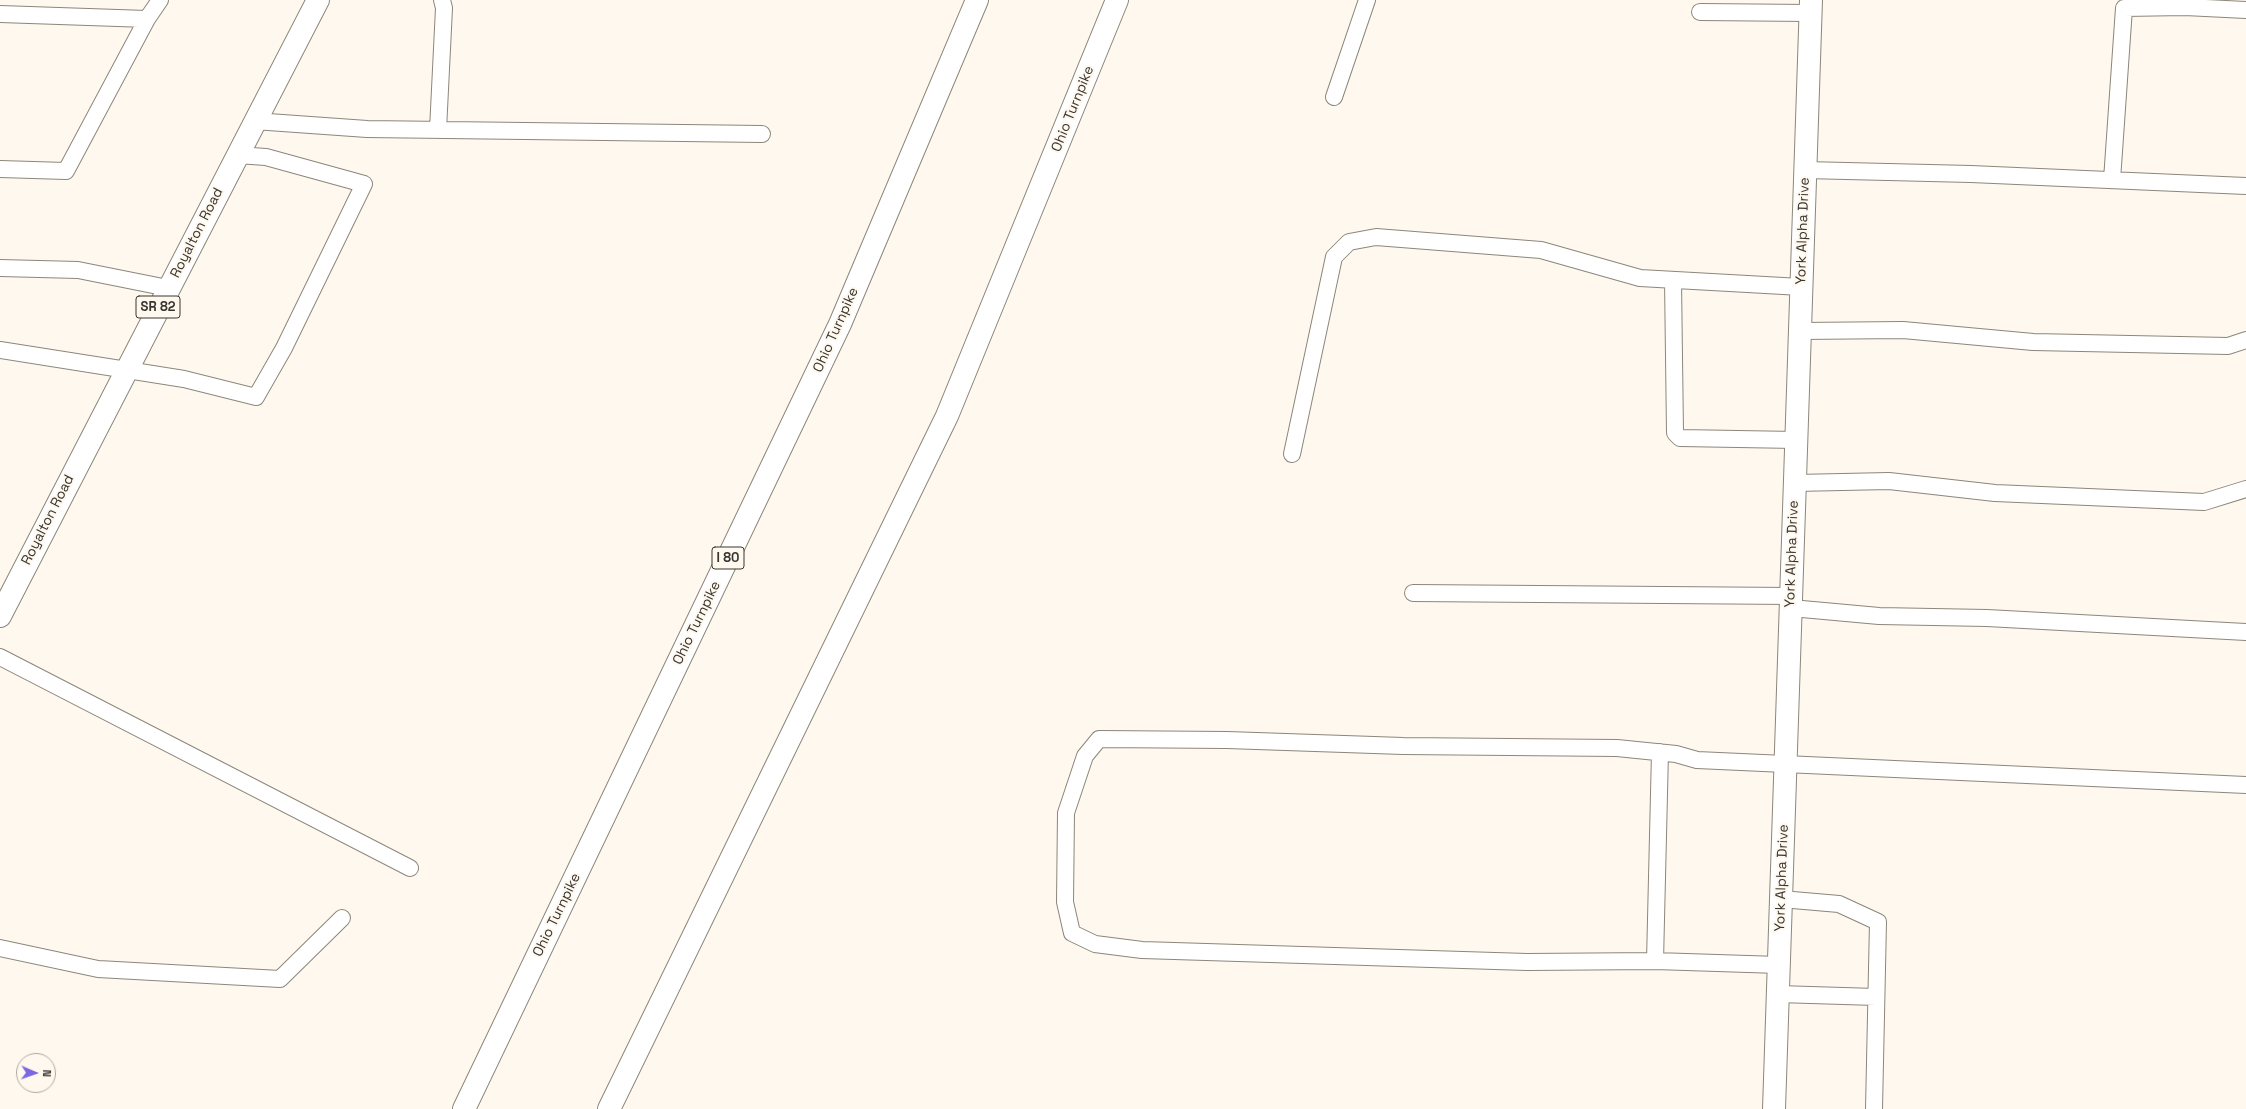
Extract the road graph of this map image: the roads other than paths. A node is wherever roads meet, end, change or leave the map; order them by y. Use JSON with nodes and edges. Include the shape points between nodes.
{"nodes":[{"id":1,"x":160,"y":0,"type":"edge"},
{"id":2,"x":318,"y":0,"type":"edge"},
{"id":3,"x":442,"y":0,"type":"edge"},
{"id":4,"x":977,"y":0,"type":"edge"},
{"id":5,"x":1117,"y":0,"type":"edge"},
{"id":6,"x":1367,"y":0,"type":"edge"},
{"id":7,"x":1810,"y":7,"type":"edge"},
{"id":8,"x":2246,"y":10,"type":"edge"},
{"id":9,"x":1700,"y":12,"type":"dead end"},
{"id":10,"x":0,"y":14,"type":"edge"},
{"id":11,"x":147,"y":19,"type":"junction"},
{"id":12,"x":1334,"y":98,"type":"dead end"},
{"id":13,"x":254,"y":121,"type":"junction"},
{"id":14,"x":438,"y":130,"type":"junction"},
{"id":15,"x":762,"y":134,"type":"dead end"},
{"id":16,"x":237,"y":155,"type":"junction"},
{"id":17,"x":0,"y":169,"type":"edge"},
{"id":18,"x":1805,"y":170,"type":"junction"},
{"id":19,"x":2112,"y":180,"type":"junction"},
{"id":20,"x":2246,"y":186,"type":"edge"},
{"id":21,"x":0,"y":268,"type":"edge"},
{"id":22,"x":1673,"y":280,"type":"junction"},
{"id":23,"x":1801,"y":287,"type":"junction"},
{"id":24,"x":168,"y":288,"type":"junction"},
{"id":25,"x":1800,"y":331,"type":"junction"},
{"id":26,"x":2246,"y":340,"type":"edge"},
{"id":27,"x":0,"y":350,"type":"edge"},
{"id":28,"x":126,"y":370,"type":"junction"},
{"id":29,"x":1796,"y":440,"type":"junction"},
{"id":30,"x":1292,"y":454,"type":"dead end"},
{"id":31,"x":1795,"y":483,"type":"junction"},
{"id":32,"x":2246,"y":489,"type":"edge"},
{"id":33,"x":1413,"y":593,"type":"dead end"},
{"id":34,"x":1791,"y":602,"type":"junction"},
{"id":35,"x":0,"y":616,"type":"edge"},
{"id":36,"x":2246,"y":632,"type":"edge"},
{"id":37,"x":0,"y":656,"type":"edge"},
{"id":38,"x":1660,"y":752,"type":"junction"},
{"id":39,"x":1786,"y":763,"type":"junction"},
{"id":40,"x":2246,"y":785,"type":"edge"},
{"id":41,"x":410,"y":868,"type":"dead end"},
{"id":42,"x":1782,"y":899,"type":"junction"},
{"id":43,"x":342,"y":918,"type":"dead end"},
{"id":44,"x":0,"y":948,"type":"edge"},
{"id":45,"x":1655,"y":961,"type":"junction"},
{"id":46,"x":1779,"y":965,"type":"junction"},
{"id":47,"x":1778,"y":994,"type":"junction"},
{"id":48,"x":1876,"y":997,"type":"junction"},
{"id":49,"x":464,"y":1109,"type":"edge"},
{"id":50,"x":609,"y":1109,"type":"edge"},
{"id":51,"x":1774,"y":1109,"type":"edge"},
{"id":52,"x":1874,"y":1109,"type":"edge"}],
"edges":[{"from":1,"to":11,"type":"lane"},
{"from":2,"to":13,"type":"main road","name":"Royalton Road","number":"SR 82"},
{"from":3,"to":14,"type":"lane","via":[[444,8]]},
{"from":4,"to":49,"type":"main road","name":"Ohio Turnpike","number":"I 80","via":[[840,324]]},
{"from":5,"to":50,"type":"main road","name":"Ohio Turnpike","via":[[947,416]]},
{"from":6,"to":12,"type":"lane"},
{"from":7,"to":9,"type":"lane"},
{"from":7,"to":18,"type":"main road","name":"York Alpha Drive"},
{"from":8,"to":19,"type":"lane","via":[[2124,8]]},
{"from":10,"to":11,"type":"lane"},
{"from":11,"to":17,"type":"lane","via":[[66,171]]},
{"from":13,"to":14,"type":"lane","via":[[367,129]]},
{"from":13,"to":16,"type":"main road","name":"Royalton Road","number":"SR 82"},
{"from":14,"to":15,"type":"lane"},
{"from":16,"to":24,"type":"main road","name":"Royalton Road","number":"SR 82"},
{"from":16,"to":28,"type":"lane","via":[[266,156],[364,184],[284,348],[256,397],[184,378]]},
{"from":18,"to":19,"type":"lane"},
{"from":18,"to":23,"type":"main road","name":"York Alpha Drive"},
{"from":19,"to":20,"type":"lane"},
{"from":21,"to":24,"type":"lane","via":[[78,270]]},
{"from":22,"to":23,"type":"lane"},
{"from":22,"to":29,"type":"lane","via":[[1675,433],[1680,438]]},
{"from":22,"to":30,"type":"lane","via":[[1640,278],[1541,250],[1376,237],[1349,242],[1334,257]]},
{"from":23,"to":25,"type":"main road","name":"York Alpha Drive"},
{"from":24,"to":28,"type":"main road","name":"Royalton Road","number":"SR 82"},
{"from":25,"to":26,"type":"lane","via":[[1903,330],[2033,342],[2228,346]]},
{"from":25,"to":29,"type":"main road","name":"York Alpha Drive"},
{"from":27,"to":28,"type":"lane"},
{"from":28,"to":35,"type":"main road","name":"Royalton Road","number":"SR 82"},
{"from":29,"to":31,"type":"main road","name":"York Alpha Drive"},
{"from":31,"to":32,"type":"lane","via":[[1889,481],[1995,493],[2204,502]]},
{"from":31,"to":34,"type":"main road","name":"York Alpha Drive"},
{"from":33,"to":34,"type":"lane"},
{"from":34,"to":36,"type":"lane","via":[[1879,616],[1987,618]]},
{"from":34,"to":39,"type":"main road","name":"York Alpha Drive"},
{"from":37,"to":41,"type":"lane"},
{"from":38,"to":39,"type":"lane","via":[[1697,760]]},
{"from":38,"to":45,"type":"lane"},
{"from":38,"to":45,"type":"lane","via":[[1610,748],[1099,739],[1085,756],[1066,813],[1065,902],[1072,933],[1095,944],[1142,950],[1527,962]]},
{"from":39,"to":40,"type":"lane"},
{"from":39,"to":42,"type":"main road","name":"York Alpha Drive"},
{"from":42,"to":46,"type":"main road","name":"York Alpha Drive"},
{"from":42,"to":48,"type":"lane","via":[[1839,904],[1878,922]]},
{"from":43,"to":44,"type":"lane","via":[[280,978],[98,969]]},
{"from":45,"to":46,"type":"lane"},
{"from":46,"to":47,"type":"main road","name":"York Alpha Drive"},
{"from":47,"to":48,"type":"lane"},
{"from":47,"to":51,"type":"main road","name":"York Alpha Drive"},
{"from":48,"to":52,"type":"lane"}]}
